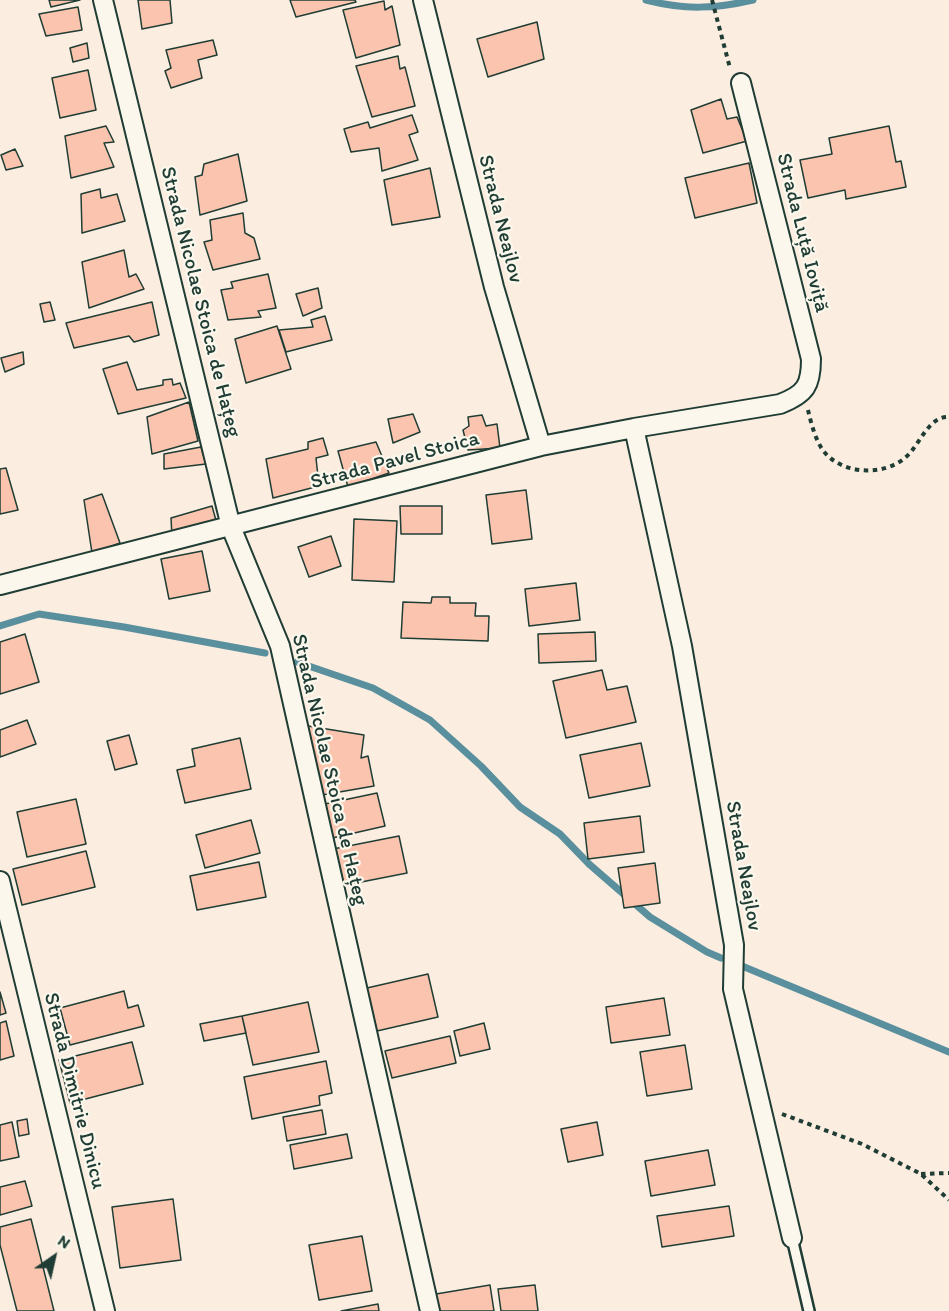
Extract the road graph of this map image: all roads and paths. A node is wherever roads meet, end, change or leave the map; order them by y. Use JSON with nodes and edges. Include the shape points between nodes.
{"nodes":[{"id":1,"x":103,"y":0,"type":"edge"},
{"id":2,"x":423,"y":0,"type":"edge"},
{"id":3,"x":712,"y":0,"type":"edge"},
{"id":4,"x":741,"y":83,"type":"joint"},
{"id":5,"x":803,"y":392,"type":"junction"},
{"id":6,"x":949,"y":417,"type":"edge"},
{"id":7,"x":634,"y":428,"type":"junction"},
{"id":8,"x":541,"y":446,"type":"junction"},
{"id":9,"x":231,"y":527,"type":"junction"},
{"id":10,"x":0,"y":585,"type":"edge"},
{"id":11,"x":0,"y":881,"type":"edge"},
{"id":12,"x":761,"y":1107,"type":"junction"},
{"id":13,"x":949,"y":1173,"type":"edge"},
{"id":14,"x":921,"y":1174,"type":"junction"},
{"id":15,"x":949,"y":1200,"type":"edge"},
{"id":16,"x":792,"y":1238,"type":"joint"},
{"id":17,"x":105,"y":1311,"type":"edge"},
{"id":18,"x":430,"y":1311,"type":"edge"},
{"id":19,"x":809,"y":1311,"type":"edge"}],
"edges":[{"from":1,"to":9,"type":"street","name":"Strada Nicolae Stoica de Hațeg"},
{"from":2,"to":8,"type":"street","name":"Strada Neajlov","via":[[494,287]]},
{"from":3,"to":4,"type":"path","via":[[735,85]]},
{"from":4,"to":5,"type":"street","name":"Strada Luță Ioviță","via":[[811,359],[811,378]]},
{"from":5,"to":6,"type":"path","via":[[823,450],[843,466],[859,470],[886,469],[906,457],[930,426]]},
{"from":5,"to":7,"type":"street","name":"Strada Pavel Stoica","via":[[780,404]]},
{"from":7,"to":8,"type":"street","name":"Strada Pavel Stoica"},
{"from":7,"to":12,"type":"street","name":"Strada Neajlov","via":[[682,646],[734,945],[733,988]]},
{"from":8,"to":9,"type":"street","name":"Strada Pavel Stoica"},
{"from":9,"to":10,"type":"street","name":"Strada Pavel Stoica"},
{"from":9,"to":18,"type":"street","name":"Strada Nicolae Stoica de Hațeg","via":[[280,646]]},
{"from":11,"to":17,"type":"street","name":"Strada Dimitrie Dinicu"},
{"from":12,"to":14,"type":"path","via":[[862,1144]]},
{"from":12,"to":16,"type":"street","name":"Strada Neajlov"},
{"from":13,"to":14,"type":"path"},
{"from":14,"to":15,"type":"path"},
{"from":16,"to":19,"type":"lane","name":"Strada Neajlov"}]}
